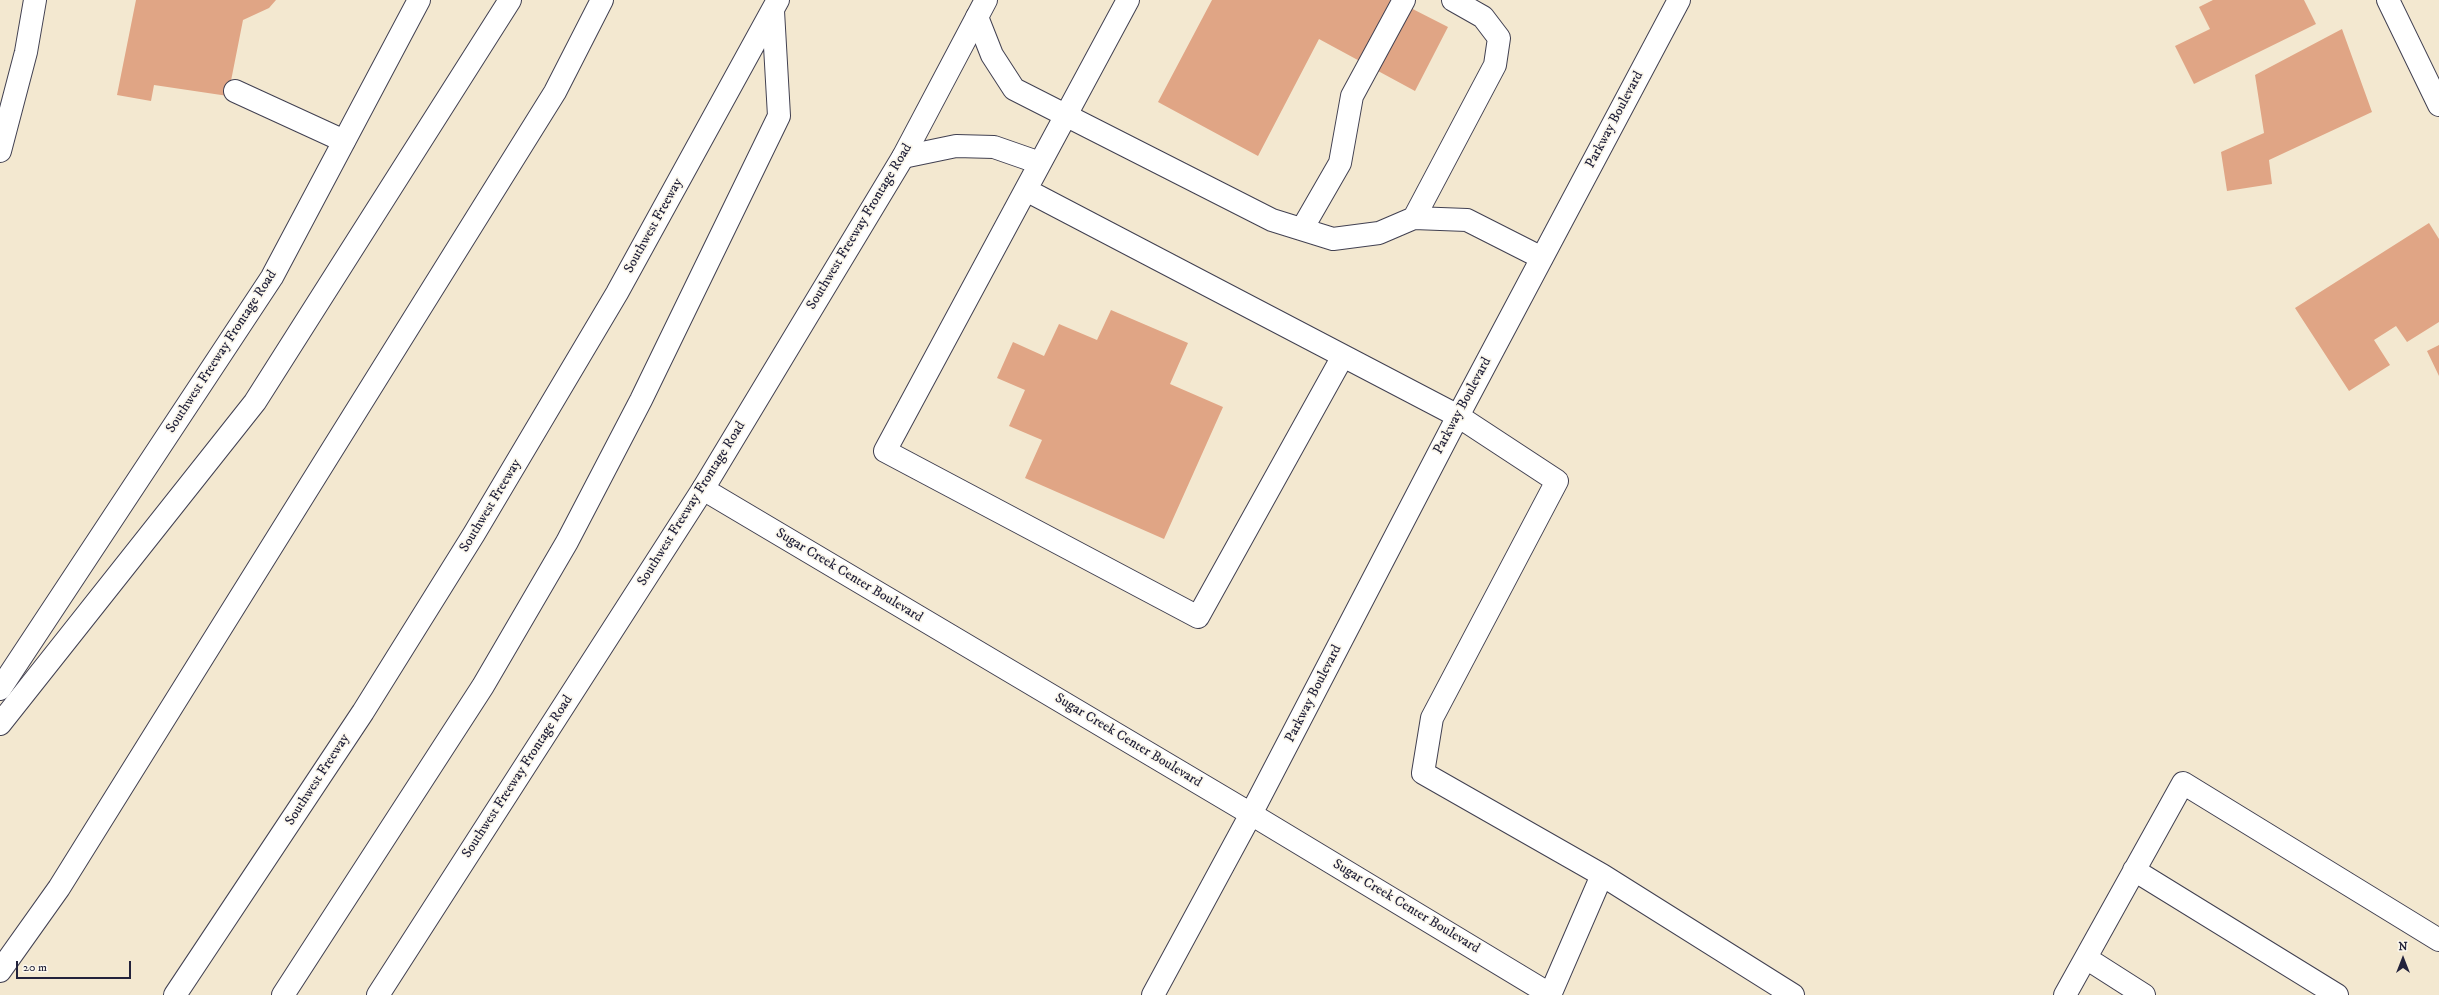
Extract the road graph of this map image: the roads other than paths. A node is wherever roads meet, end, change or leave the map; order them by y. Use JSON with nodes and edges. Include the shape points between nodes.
{"nodes":[{"id":1,"x":35,"y":0,"type":"edge"},
{"id":2,"x":419,"y":0,"type":"edge"},
{"id":3,"x":510,"y":0,"type":"edge"},
{"id":4,"x":602,"y":0,"type":"edge"},
{"id":5,"x":1128,"y":0,"type":"edge"},
{"id":6,"x":1404,"y":0,"type":"edge"},
{"id":7,"x":1453,"y":0,"type":"edge"},
{"id":8,"x":1679,"y":0,"type":"edge"},
{"id":9,"x":2388,"y":0,"type":"edge"},
{"id":10,"x":776,"y":5,"type":"edge"},
{"id":11,"x":981,"y":9,"type":"edge"},
{"id":12,"x":235,"y":91,"type":"dead end"},
{"id":13,"x":2439,"y":105,"type":"edge"},
{"id":14,"x":1067,"y":114,"type":"junction"},
{"id":15,"x":344,"y":141,"type":"junction"},
{"id":16,"x":0,"y":151,"type":"edge"},
{"id":17,"x":903,"y":157,"type":"junction"},
{"id":18,"x":1040,"y":163,"type":"junction"},
{"id":19,"x":1026,"y":190,"type":"junction"},
{"id":20,"x":1414,"y":218,"type":"junction"},
{"id":21,"x":1302,"y":229,"type":"junction"},
{"id":22,"x":1542,"y":258,"type":"junction"},
{"id":23,"x":1343,"y":356,"type":"junction"},
{"id":24,"x":1458,"y":416,"type":"junction"},
{"id":25,"x":703,"y":489,"type":"junction"},
{"id":26,"x":0,"y":689,"type":"edge"},
{"id":27,"x":0,"y":724,"type":"edge"},
{"id":28,"x":1251,"y":814,"type":"junction"},
{"id":29,"x":2134,"y":870,"type":"junction"},
{"id":30,"x":1602,"y":875,"type":"junction"},
{"id":31,"x":2439,"y":940,"type":"edge"},
{"id":32,"x":2086,"y":958,"type":"junction"},
{"id":33,"x":0,"y":971,"type":"edge"},
{"id":34,"x":175,"y":995,"type":"edge"},
{"id":35,"x":283,"y":995,"type":"edge"},
{"id":36,"x":378,"y":995,"type":"edge"},
{"id":37,"x":1153,"y":995,"type":"edge"},
{"id":38,"x":1551,"y":995,"type":"edge"},
{"id":39,"x":1793,"y":995,"type":"edge"},
{"id":40,"x":2065,"y":995,"type":"edge"},
{"id":41,"x":2144,"y":995,"type":"edge"},
{"id":42,"x":2337,"y":995,"type":"edge"}],
"edges":[{"from":1,"to":16,"type":"main road","via":[[26,52]]},
{"from":2,"to":15,"type":"main road","name":"Southwest Freeway Frontage Road"},
{"from":3,"to":27,"type":"main road","via":[[255,402]]},
{"from":4,"to":33,"type":"main road","via":[[555,92],[59,888]]},
{"from":5,"to":14,"type":"main road"},
{"from":6,"to":21,"type":"main road","via":[[1352,96],[1340,163]]},
{"from":7,"to":20,"type":"main road","via":[[1484,17],[1498,38],[1495,65]]},
{"from":8,"to":22,"type":"main road","name":"Parkway Boulevard"},
{"from":9,"to":13,"type":"main road"},
{"from":10,"to":34,"type":"main road","name":"Southwest Freeway","via":[[617,293],[474,534],[338,752]]},
{"from":10,"to":35,"type":"main road","via":[[779,116],[630,421],[567,542],[482,686]]},
{"from":11,"to":14,"type":"main road","via":[[992,56],[1014,89]]},
{"from":11,"to":17,"type":"main road","name":"Southwest Freeway Frontage Road"},
{"from":12,"to":15,"type":"main road"},
{"from":14,"to":18,"type":"main road"},
{"from":14,"to":21,"type":"main road","via":[[1272,220]]},
{"from":15,"to":26,"type":"main road","name":"Southwest Freeway Frontage Road","via":[[272,277]]},
{"from":17,"to":18,"type":"main road","via":[[956,146],[994,147]]},
{"from":17,"to":25,"type":"main road","name":"Southwest Freeway Frontage Road"},
{"from":18,"to":19,"type":"main road"},
{"from":19,"to":23,"type":"main road"},
{"from":19,"to":23,"type":"main road","via":[[885,451],[1198,617]]},
{"from":20,"to":21,"type":"main road","via":[[1379,233],[1333,239]]},
{"from":20,"to":22,"type":"main road","via":[[1467,220]]},
{"from":22,"to":24,"type":"main road","name":"Parkway Boulevard"},
{"from":23,"to":24,"type":"main road"},
{"from":24,"to":28,"type":"main road","name":"Parkway Boulevard"},
{"from":24,"to":30,"type":"main road","via":[[1557,481],[1432,718],[1423,772]]},
{"from":25,"to":28,"type":"main road","name":"Sugar Creek Center Boulevard"},
{"from":25,"to":36,"type":"main road","name":"Southwest Freeway Frontage Road"},
{"from":28,"to":37,"type":"main road","name":"Parkway Boulevard"},
{"from":28,"to":38,"type":"main road","name":"Sugar Creek Center Boulevard"},
{"from":29,"to":31,"type":"main road","via":[[2183,783]]},
{"from":29,"to":32,"type":"main road"},
{"from":29,"to":42,"type":"main road"},
{"from":30,"to":38,"type":"main road"},
{"from":30,"to":39,"type":"main road"},
{"from":32,"to":40,"type":"main road"},
{"from":32,"to":41,"type":"main road"}]}
